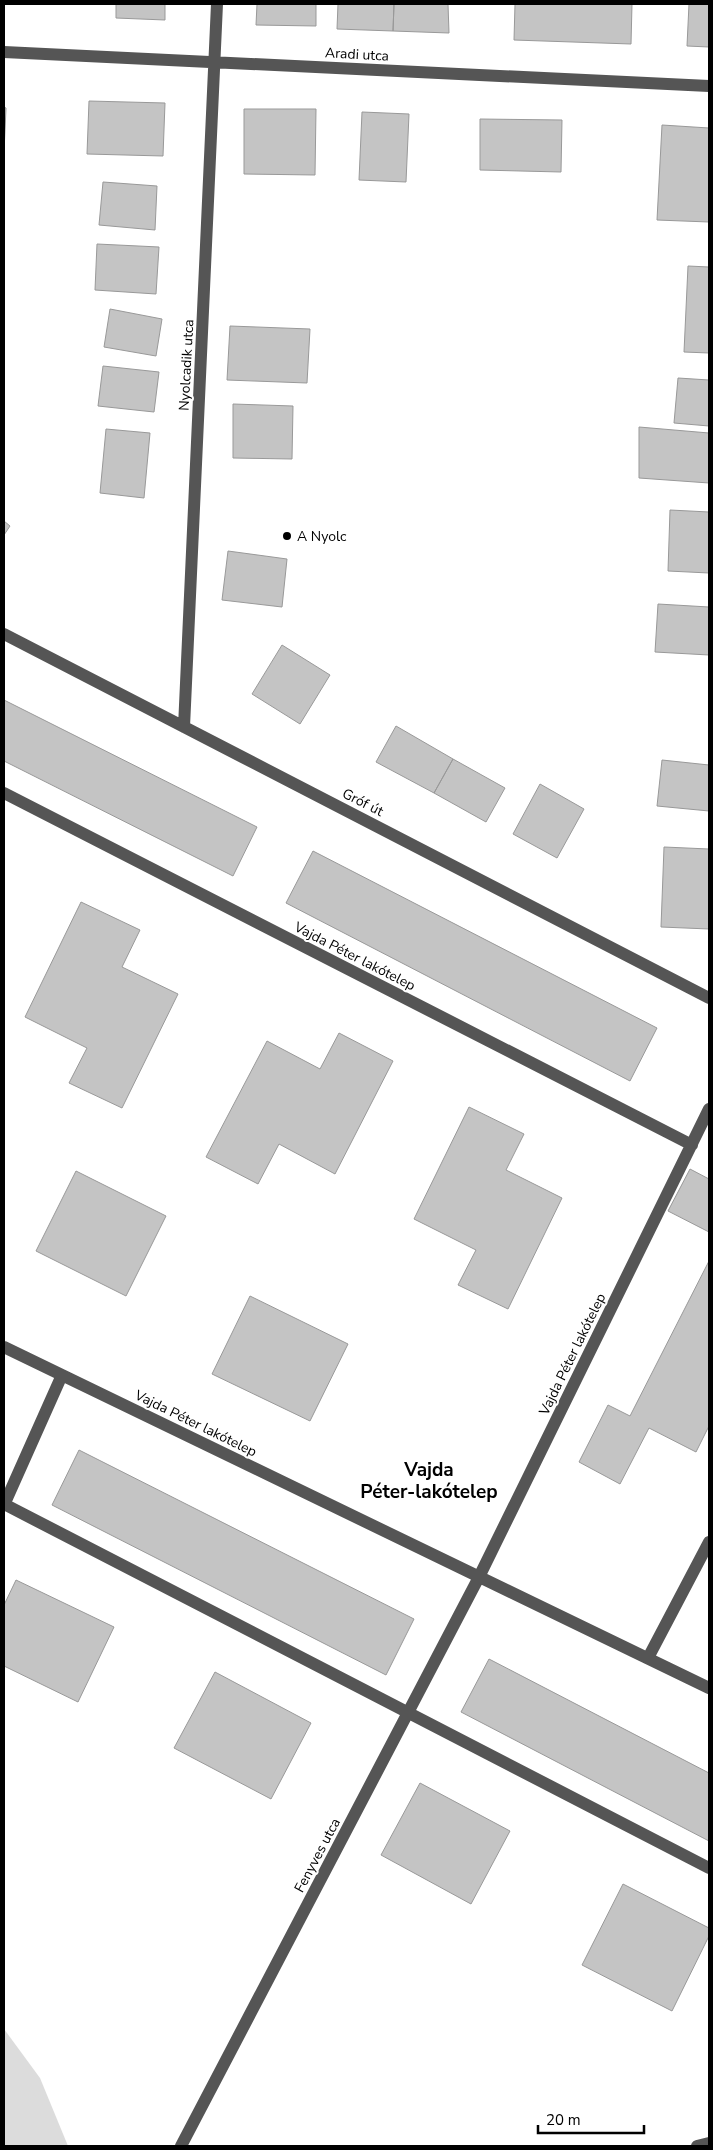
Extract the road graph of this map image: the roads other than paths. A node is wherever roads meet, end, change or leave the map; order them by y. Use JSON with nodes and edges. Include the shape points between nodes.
{"nodes":[{"id":1,"x":217,"y":4,"type":"edge"},
{"id":2,"x":4,"y":52,"type":"edge"},
{"id":3,"x":215,"y":62,"type":"junction"},
{"id":4,"x":709,"y":86,"type":"edge"},
{"id":5,"x":4,"y":634,"type":"edge"},
{"id":6,"x":184,"y":727,"type":"junction"},
{"id":7,"x":4,"y":793,"type":"edge"},
{"id":8,"x":709,"y":998,"type":"edge"},
{"id":9,"x":709,"y":1110,"type":"edge"},
{"id":10,"x":692,"y":1145,"type":"junction"},
{"id":11,"x":4,"y":1347,"type":"edge"},
{"id":12,"x":62,"y":1375,"type":"junction"},
{"id":13,"x":4,"y":1504,"type":"edge"},
{"id":14,"x":709,"y":1542,"type":"edge"},
{"id":15,"x":479,"y":1577,"type":"junction"},
{"id":16,"x":648,"y":1658,"type":"junction"},
{"id":17,"x":709,"y":1688,"type":"edge"},
{"id":18,"x":408,"y":1712,"type":"junction"},
{"id":19,"x":709,"y":1868,"type":"edge"},
{"id":20,"x":709,"y":2143,"type":"edge"},
{"id":21,"x":181,"y":2146,"type":"edge"},
{"id":22,"x":697,"y":2146,"type":"edge"}],
"edges":[{"from":1,"to":3,"type":"street","name":"Nyolcadik utca"},
{"from":2,"to":3,"type":"street","name":"Aradi utca"},
{"from":3,"to":4,"type":"street","name":"Aradi utca"},
{"from":3,"to":6,"type":"street","name":"Nyolcadik utca"},
{"from":5,"to":6,"type":"street","name":"Gróf út"},
{"from":6,"to":8,"type":"street","name":"Gróf út"},
{"from":7,"to":10,"type":"street","name":"Vajda Péter lakótelep"},
{"from":9,"to":10,"type":"street","name":"Vajda Péter lakótelep"},
{"from":10,"to":15,"type":"street","name":"Vajda Péter lakótelep"},
{"from":11,"to":12,"type":"street","name":"Vajda Péter lakótelep"},
{"from":12,"to":13,"type":"street"},
{"from":12,"to":15,"type":"street","name":"Vajda Péter lakótelep"},
{"from":13,"to":18,"type":"street"},
{"from":14,"to":16,"type":"street"},
{"from":15,"to":16,"type":"street","name":"Vajda Péter lakótelep"},
{"from":15,"to":18,"type":"street","name":"Fenyves utca"},
{"from":16,"to":17,"type":"street","name":"Vajda Péter lakótelep"},
{"from":18,"to":19,"type":"street"},
{"from":18,"to":21,"type":"street","name":"Fenyves utca"},
{"from":20,"to":22,"type":"street"}]}
